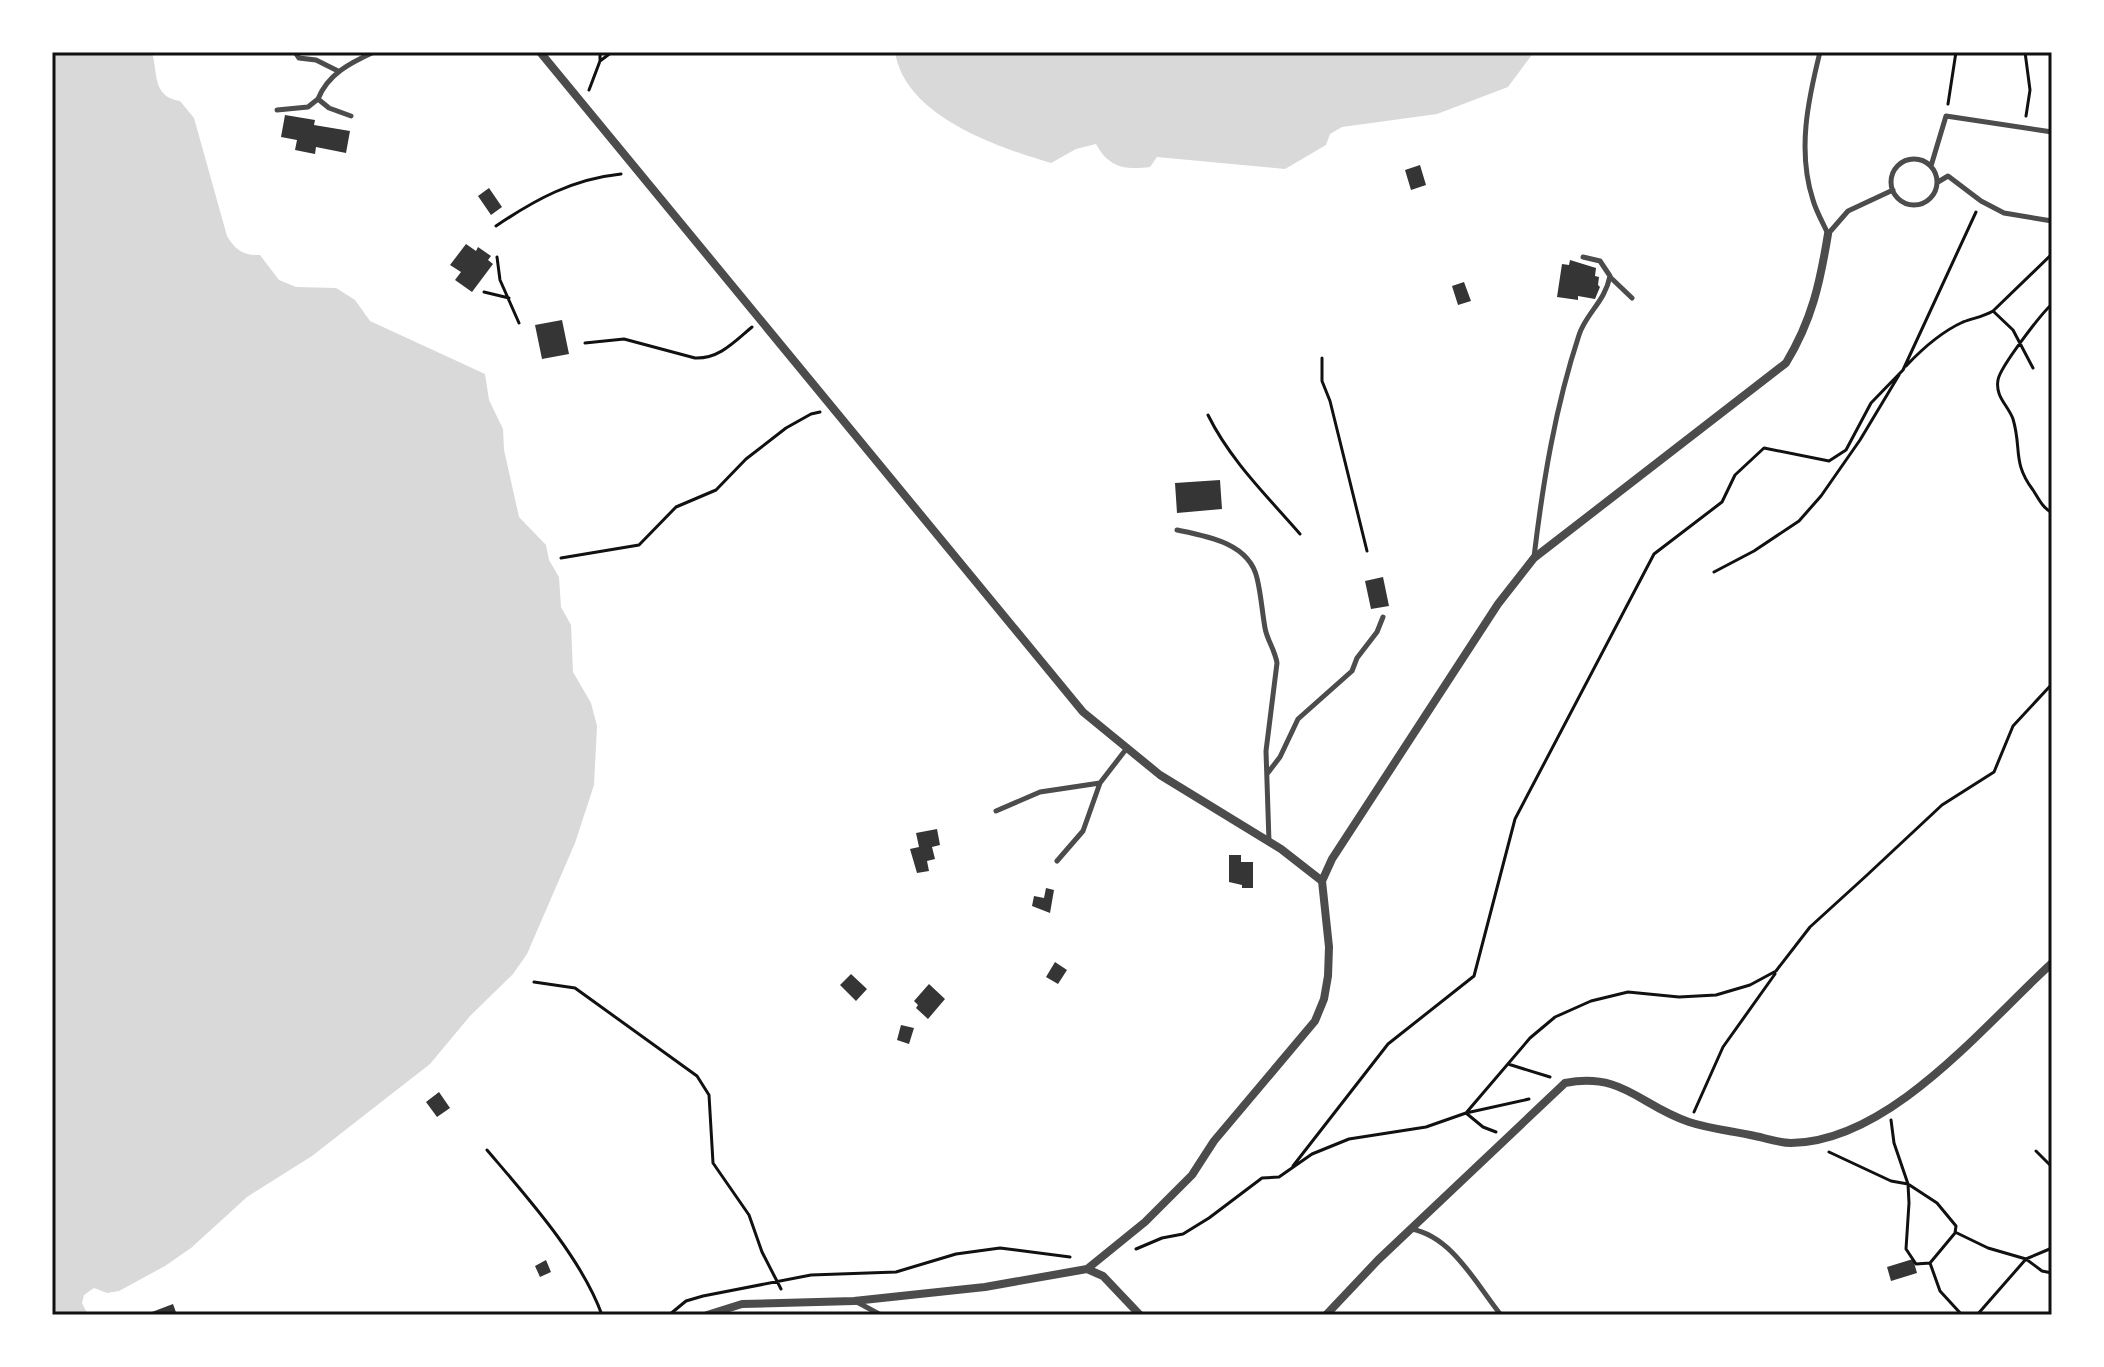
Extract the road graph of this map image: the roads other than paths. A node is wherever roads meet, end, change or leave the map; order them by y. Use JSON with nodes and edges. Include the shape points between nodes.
{"nodes":[{"id":1,"x":295,"y":52,"type":"edge"},
{"id":2,"x":374,"y":52,"type":"edge"},
{"id":3,"x":540,"y":52,"type":"edge"},
{"id":4,"x":1820,"y":52,"type":"edge"},
{"id":5,"x":338,"y":71,"type":"junction"},
{"id":6,"x":318,"y":99,"type":"junction"},
{"id":7,"x":277,"y":110,"type":"dead end"},
{"id":8,"x":351,"y":116,"type":"dead end"},
{"id":9,"x":2052,"y":132,"type":"edge"},
{"id":10,"x":1931,"y":166,"type":"junction"},
{"id":11,"x":1937,"y":182,"type":"junction"},
{"id":12,"x":1893,"y":190,"type":"junction"},
{"id":13,"x":2052,"y":221,"type":"edge"},
{"id":14,"x":1828,"y":234,"type":"junction"},
{"id":15,"x":1583,"y":257,"type":"dead end"},
{"id":16,"x":1610,"y":276,"type":"junction"},
{"id":17,"x":1632,"y":298,"type":"dead end"},
{"id":18,"x":1177,"y":530,"type":"dead end"},
{"id":19,"x":1534,"y":558,"type":"junction"},
{"id":20,"x":1383,"y":617,"type":"dead end"},
{"id":21,"x":1127,"y":747,"type":"junction"},
{"id":22,"x":1266,"y":774,"type":"junction"},
{"id":23,"x":1100,"y":783,"type":"junction"},
{"id":24,"x":996,"y":811,"type":"dead end"},
{"id":25,"x":1269,"y":842,"type":"junction"},
{"id":26,"x":1057,"y":861,"type":"dead end"},
{"id":27,"x":1322,"y":881,"type":"junction"},
{"id":28,"x":2052,"y":963,"type":"edge"},
{"id":29,"x":1410,"y":1228,"type":"junction"},
{"id":30,"x":1088,"y":1268,"type":"junction"},
{"id":31,"x":854,"y":1301,"type":"junction"},
{"id":32,"x":707,"y":1315,"type":"edge"},
{"id":33,"x":881,"y":1315,"type":"edge"},
{"id":34,"x":1140,"y":1315,"type":"edge"},
{"id":35,"x":1326,"y":1315,"type":"edge"},
{"id":36,"x":1501,"y":1315,"type":"edge"}],
"edges":[{"from":1,"to":5,"type":"lane"},
{"from":2,"to":5,"type":"lane"},
{"from":3,"to":21,"type":"street","via":[[1083,712]]},
{"from":4,"to":14,"type":"lane","via":[[1804,139],[1812,199]]},
{"from":5,"to":6,"type":"lane"},
{"from":6,"to":7,"type":"lane","via":[[308,107]]},
{"from":6,"to":8,"type":"lane"},
{"from":9,"to":10,"type":"lane","via":[[1946,116]]},
{"from":10,"to":11,"type":"lane"},
{"from":10,"to":12,"type":"lane","via":[[1915,158],[1900,163],[1892,176]]},
{"from":11,"to":12,"type":"lane","via":[[1934,194],[1921,204],[1905,203]]},
{"from":11,"to":13,"type":"lane","via":[[1948,176],[2004,213]]},
{"from":12,"to":14,"type":"lane","via":[[1848,211]]},
{"from":14,"to":19,"type":"street","via":[[1814,307],[1786,363]]},
{"from":15,"to":16,"type":"lane","via":[[1600,261]]},
{"from":16,"to":17,"type":"lane"},
{"from":16,"to":19,"type":"lane","via":[[1607,292],[1580,330],[1568,370],[1542,487]]},
{"from":18,"to":22,"type":"lane","via":[[1229,545],[1246,556],[1257,575],[1266,634],[1277,663]]},
{"from":19,"to":27,"type":"street","via":[[1498,604]]},
{"from":20,"to":22,"type":"lane","via":[[1352,671],[1298,719]]},
{"from":21,"to":23,"type":"lane"},
{"from":21,"to":25,"type":"street","via":[[1160,775]]},
{"from":22,"to":25,"type":"lane"},
{"from":23,"to":24,"type":"lane","via":[[1040,792]]},
{"from":23,"to":26,"type":"lane","via":[[1083,831]]},
{"from":25,"to":27,"type":"street"},
{"from":27,"to":30,"type":"street","via":[[1328,976],[1315,1021],[1214,1141],[1192,1175]]},
{"from":28,"to":29,"type":"street","via":[[1942,1069],[1889,1108],[1835,1135],[1790,1143],[1690,1122],[1617,1084],[1587,1079],[1565,1083]]},
{"from":29,"to":35,"type":"street"},
{"from":29,"to":36,"type":"lane","via":[[1444,1242]]},
{"from":30,"to":31,"type":"street","via":[[985,1287]]},
{"from":30,"to":34,"type":"street","via":[[1103,1276]]},
{"from":31,"to":32,"type":"street","via":[[742,1304]]},
{"from":31,"to":33,"type":"lane"}]}
